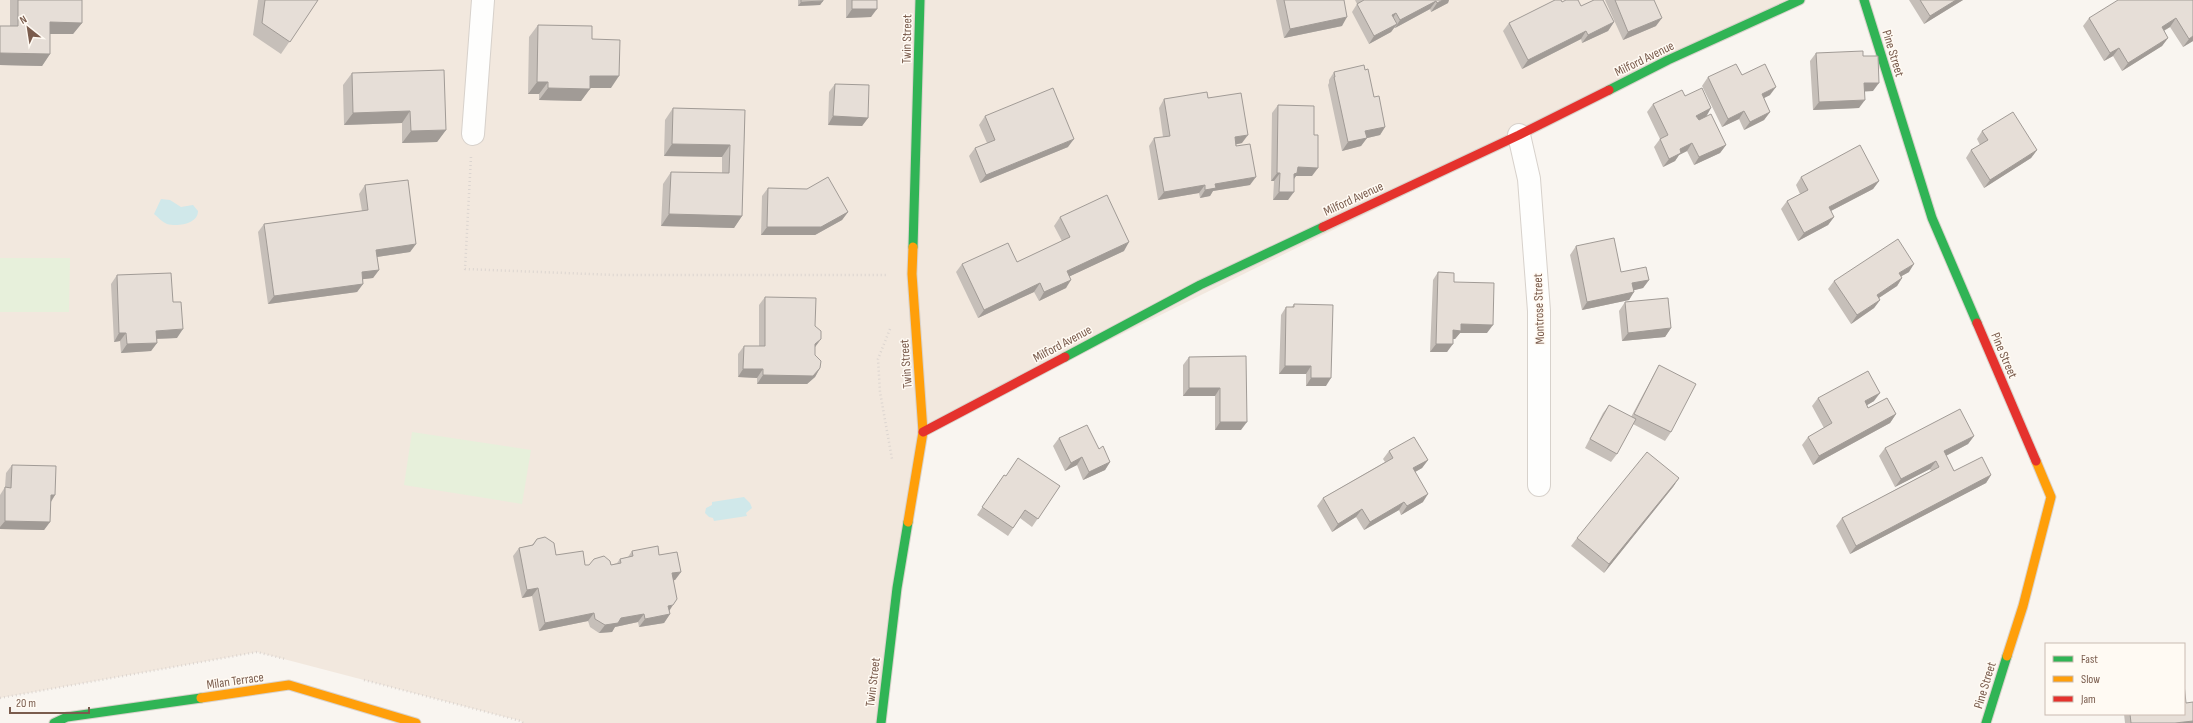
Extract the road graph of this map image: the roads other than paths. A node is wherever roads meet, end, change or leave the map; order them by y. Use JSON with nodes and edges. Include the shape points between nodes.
{"nodes":[{"id":1,"x":483,"y":0,"type":"edge"},
{"id":2,"x":920,"y":0,"type":"edge"},
{"id":3,"x":1800,"y":0,"type":"edge"},
{"id":4,"x":1864,"y":0,"type":"edge"},
{"id":5,"x":473,"y":134,"type":"road end"},
{"id":6,"x":1518,"y":135,"type":"junction"},
{"id":7,"x":923,"y":432,"type":"junction"},
{"id":8,"x":1539,"y":485,"type":"dead end"},
{"id":9,"x":54,"y":723,"type":"edge"},
{"id":10,"x":416,"y":723,"type":"edge"},
{"id":11,"x":880,"y":723,"type":"edge"},
{"id":12,"x":1986,"y":723,"type":"edge"}],
"edges":[{"from":1,"to":5,"type":"street"},
{"from":2,"to":7,"type":"street","name":"Twin Street","via":[[912,274]]},
{"from":3,"to":6,"type":"street","name":"Milford Avenue","via":[[1668,60]]},
{"from":4,"to":12,"type":"street","name":"Pine Street","via":[[1932,218],[2051,496],[2023,606]]},
{"from":6,"to":7,"type":"street","name":"Milford Avenue","via":[[1200,285]]},
{"from":6,"to":8,"type":"street","name":"Montrose Street","via":[[1529,179],[1540,311]]},
{"from":7,"to":11,"type":"street","name":"Twin Street","via":[[897,588]]},
{"from":9,"to":10,"type":"street","name":"Milan Terrace","via":[[67,717],[289,685]]}]}
